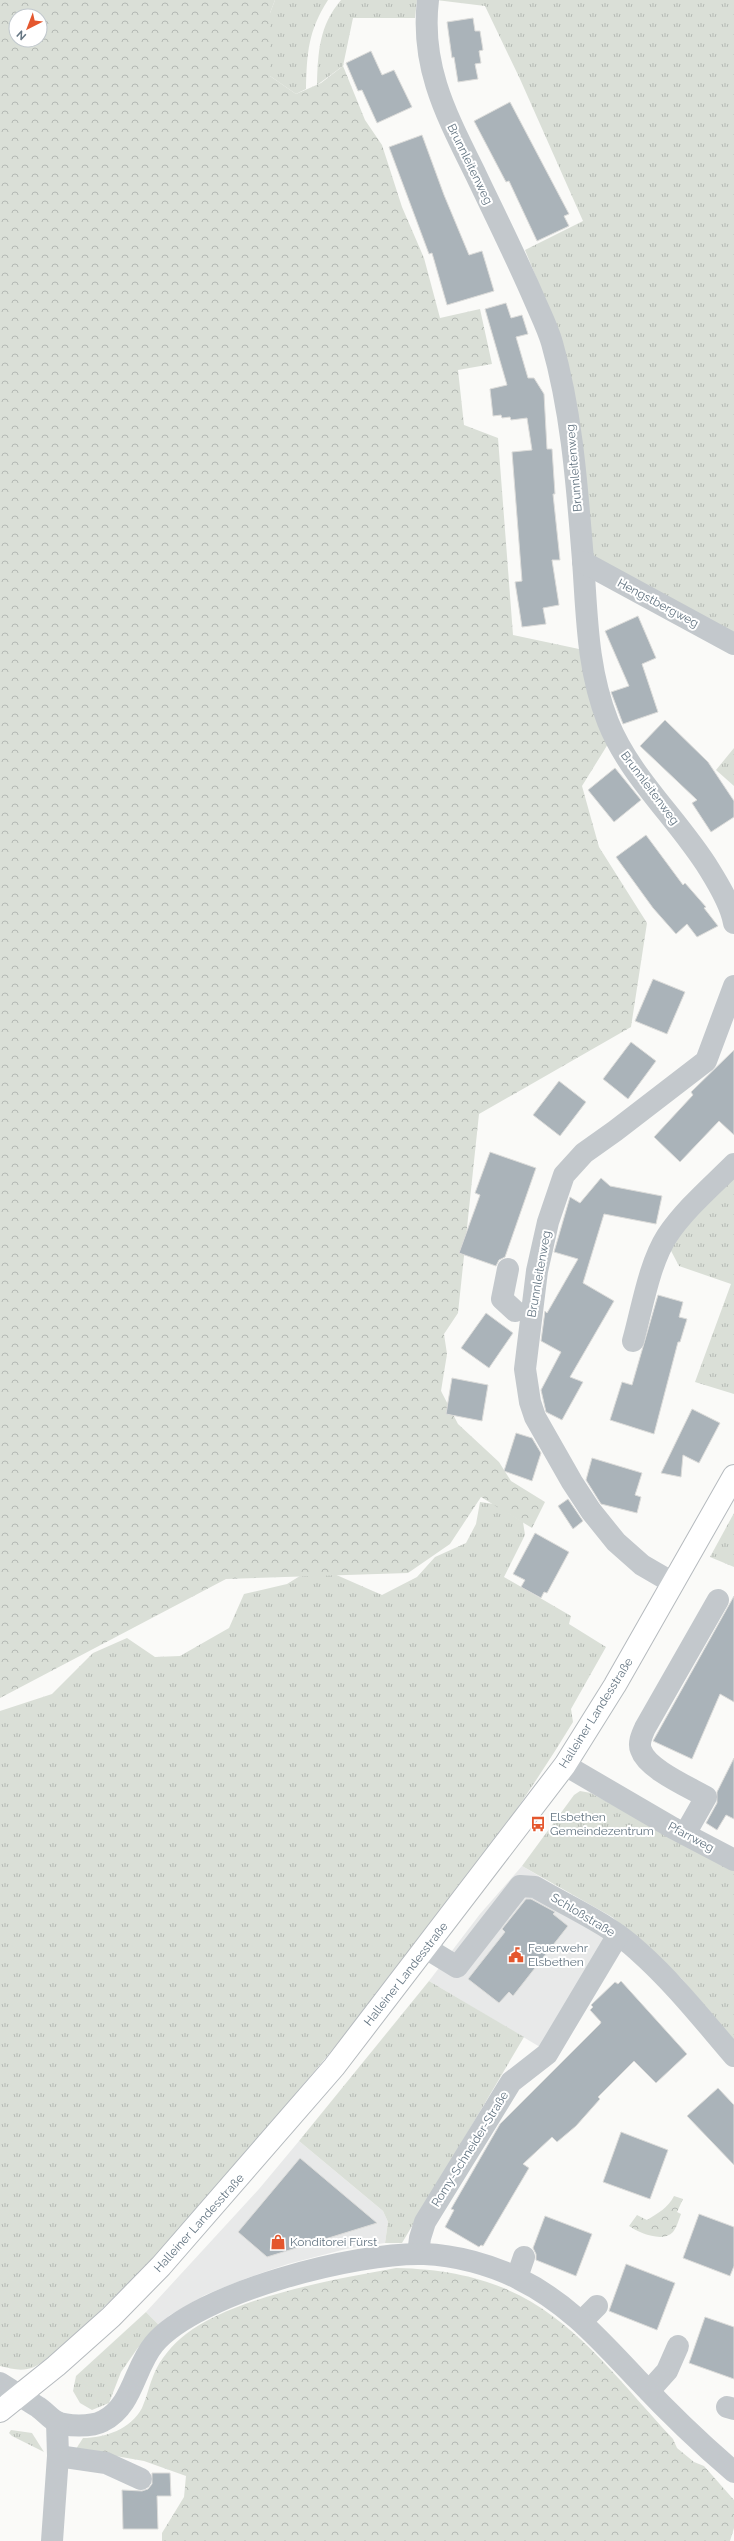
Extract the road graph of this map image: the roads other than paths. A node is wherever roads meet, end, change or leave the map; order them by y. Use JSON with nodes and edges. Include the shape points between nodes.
{"nodes":[{"id":1,"x":428,"y":0,"type":"edge"},
{"id":2,"x":583,"y":562,"type":"junction"},
{"id":3,"x":734,"y":644,"type":"edge"},
{"id":4,"x":734,"y":923,"type":"edge"},
{"id":5,"x":734,"y":986,"type":"edge"},
{"id":6,"x":734,"y":1164,"type":"edge"},
{"id":7,"x":508,"y":1269,"type":"dead end"},
{"id":8,"x":515,"y":1311,"type":"dead end"},
{"id":9,"x":633,"y":1342,"type":"dead end"},
{"id":10,"x":734,"y":1476,"type":"edge"},
{"id":11,"x":673,"y":1583,"type":"junction"},
{"id":12,"x":718,"y":1600,"type":"dead end"},
{"id":13,"x":565,"y":1765,"type":"junction"},
{"id":14,"x":685,"y":1834,"type":"junction"},
{"id":15,"x":734,"y":1860,"type":"edge"},
{"id":16,"x":618,"y":1935,"type":"junction"},
{"id":17,"x":426,"y":1948,"type":"junction"},
{"id":18,"x":721,"y":2050,"type":"edge"},
{"id":19,"x":418,"y":2254,"type":"junction"},
{"id":20,"x":524,"y":2256,"type":"dead end"},
{"id":21,"x":517,"y":2277,"type":"junction"},
{"id":22,"x":678,"y":2346,"type":"dead end"},
{"id":23,"x":0,"y":2383,"type":"edge"},
{"id":24,"x":649,"y":2392,"type":"junction"},
{"id":25,"x":20,"y":2396,"type":"junction"},
{"id":26,"x":0,"y":2411,"type":"edge"},
{"id":27,"x":57,"y":2422,"type":"junction"},
{"id":28,"x":58,"y":2456,"type":"junction"},
{"id":29,"x":734,"y":2472,"type":"edge"},
{"id":30,"x":141,"y":2479,"type":"dead end"},
{"id":31,"x":52,"y":2541,"type":"edge"}],
"edges":[{"from":1,"to":2,"type":"street","name":"Brunnleitenweg","via":[[426,35],[441,103],[552,340],[569,414]]},
{"from":2,"to":3,"type":"street","name":"Hengstbergweg"},
{"from":2,"to":4,"type":"street","name":"Brunnleitenweg","via":[[590,662],[600,702],[614,736],[637,773],[696,848],[718,884]]},
{"from":5,"to":11,"type":"street","name":"Brunnleitenweg","via":[[706,1061],[584,1153],[564,1175],[548,1222],[537,1271],[525,1369],[535,1417],[591,1511],[616,1542],[642,1564]]},
{"from":6,"to":9,"type":"street","via":[[709,1188],[667,1237],[657,1257]]},
{"from":7,"to":8,"type":"street","via":[[502,1298]]},
{"from":10,"to":11,"type":"main road","name":"Halleiner Landesstraße"},
{"from":11,"to":13,"type":"main road","name":"Halleiner Landesstraße","via":[[615,1685]]},
{"from":12,"to":14,"type":"street","via":[[640,1739],[641,1750],[656,1768],[706,1797]]},
{"from":13,"to":14,"type":"street","name":"Pfarrweg"},
{"from":13,"to":17,"type":"main road","name":"Halleiner Landesstraße"},
{"from":14,"to":15,"type":"street","name":"Pfarrweg"},
{"from":16,"to":17,"type":"street","name":"Schloßstraße","via":[[536,1887],[520,1886],[457,1967]]},
{"from":16,"to":18,"type":"street","name":"Schloßstraße","via":[[638,1950],[680,1992]]},
{"from":16,"to":19,"type":"street","name":"Romy-Schneider-Straße","via":[[547,2054],[511,2082],[488,2116],[425,2222]]},
{"from":17,"to":25,"type":"main road","name":"Halleiner Landesstraße","via":[[334,2067],[211,2211],[111,2317]]},
{"from":19,"to":21,"type":"street","via":[[456,2258]]},
{"from":19,"to":27,"type":"street","via":[[368,2257],[341,2263],[288,2277],[233,2296],[198,2312],[154,2344],[139,2368],[130,2392],[118,2410],[103,2422],[85,2426]]},
{"from":20,"to":21,"type":"street"},
{"from":21,"to":24,"type":"street","via":[[589,2314]]},
{"from":22,"to":24,"type":"street","via":[[667,2372]]},
{"from":23,"to":25,"type":"street"},
{"from":24,"to":29,"type":"street","via":[[695,2439]]},
{"from":25,"to":26,"type":"main road","name":"Halleiner Landesstraße"},
{"from":25,"to":27,"type":"street"},
{"from":27,"to":28,"type":"street"},
{"from":28,"to":30,"type":"street","via":[[106,2464]]},
{"from":28,"to":31,"type":"street"}]}
